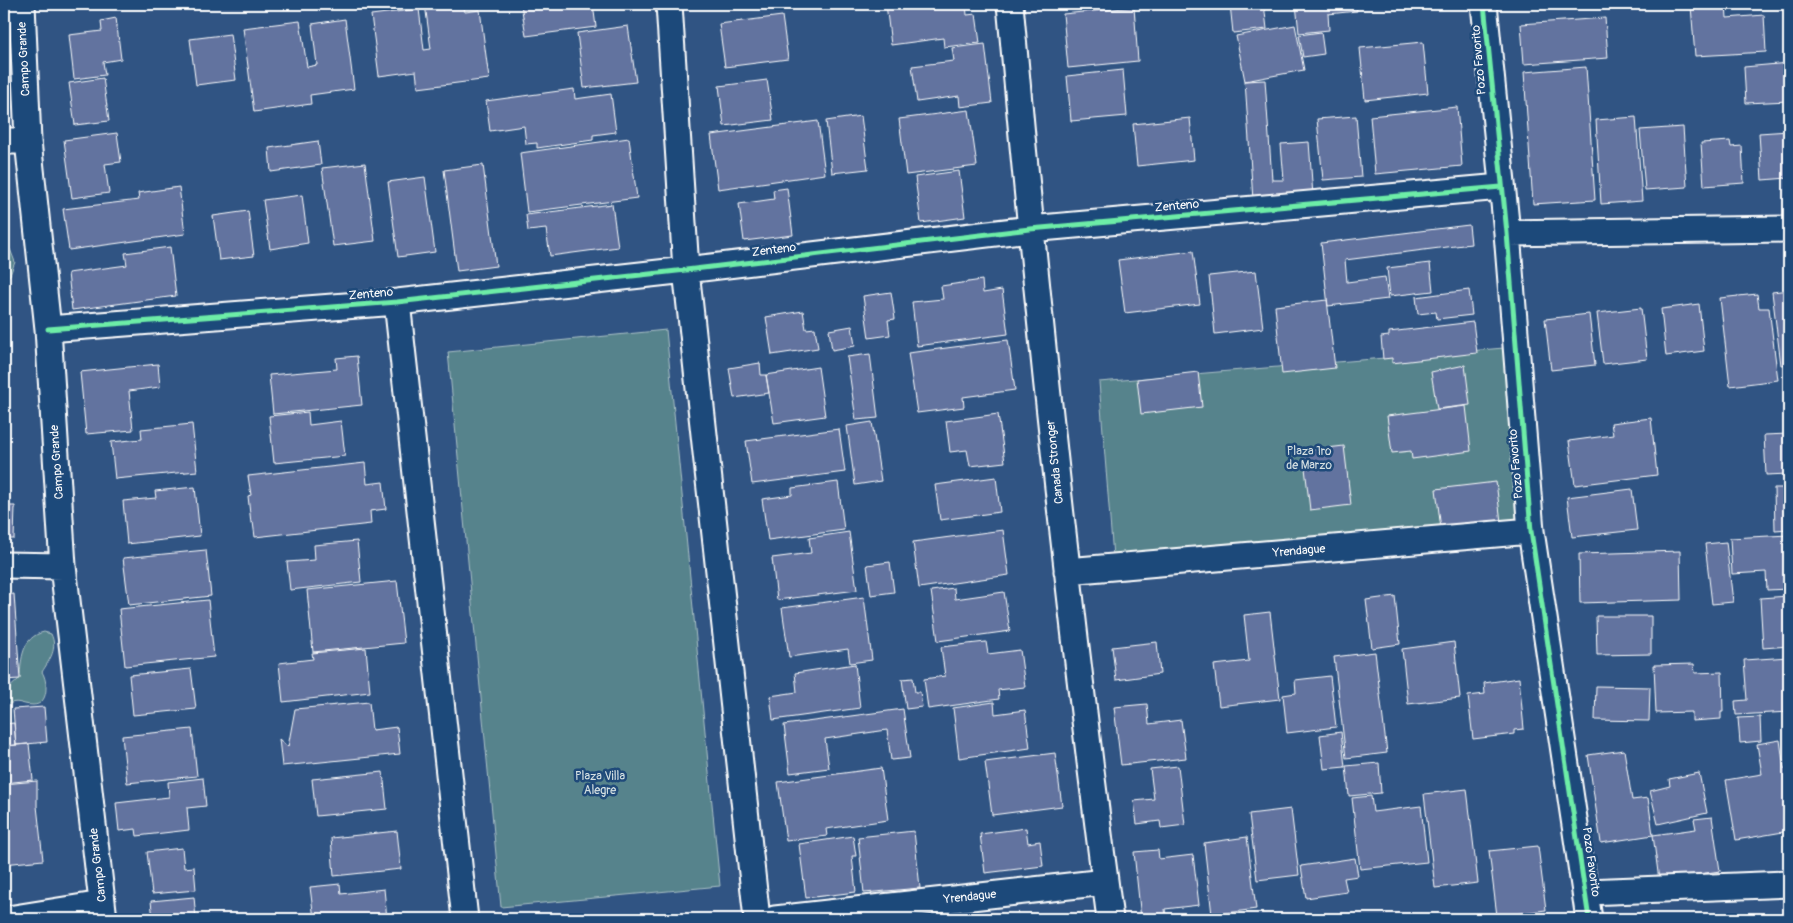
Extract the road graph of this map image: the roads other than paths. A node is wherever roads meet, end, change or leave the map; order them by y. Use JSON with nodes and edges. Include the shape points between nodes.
{"nodes":[{"id":1,"x":22,"y":4,"type":"edge"},
{"id":2,"x":669,"y":4,"type":"edge"},
{"id":3,"x":1010,"y":4,"type":"edge"},
{"id":4,"x":1484,"y":4,"type":"edge"},
{"id":5,"x":16,"y":141,"type":"edge"},
{"id":6,"x":1501,"y":187,"type":"junction"},
{"id":7,"x":1789,"y":228,"type":"edge"},
{"id":8,"x":1030,"y":229,"type":"junction"},
{"id":9,"x":1507,"y":233,"type":"junction"},
{"id":10,"x":686,"y":270,"type":"junction"},
{"id":11,"x":397,"y":302,"type":"junction"},
{"id":12,"x":48,"y":329,"type":"junction"},
{"id":13,"x":1531,"y":531,"type":"junction"},
{"id":14,"x":4,"y":565,"type":"edge"},
{"id":15,"x":63,"y":566,"type":"junction"},
{"id":16,"x":1067,"y":571,"type":"junction"},
{"id":17,"x":1105,"y":882,"type":"junction"},
{"id":18,"x":1789,"y":884,"type":"edge"},
{"id":19,"x":1586,"y":892,"type":"junction"},
{"id":20,"x":103,"y":912,"type":"edge"},
{"id":21,"x":8,"y":919,"type":"edge"},
{"id":22,"x":465,"y":919,"type":"edge"},
{"id":23,"x":756,"y":919,"type":"edge"},
{"id":24,"x":775,"y":919,"type":"edge"},
{"id":25,"x":1110,"y":919,"type":"edge"},
{"id":26,"x":1589,"y":919,"type":"edge"}],
"edges":[{"from":1,"to":5,"type":"street","name":"Campo Grande"},
{"from":2,"to":10,"type":"street"},
{"from":3,"to":8,"type":"street","name":"Canada Stronger"},
{"from":4,"to":6,"type":"street","name":"Pozo Favorito"},
{"from":5,"to":12,"type":"street","name":"Campo Grande"},
{"from":6,"to":8,"type":"street","name":"Zenteno"},
{"from":6,"to":9,"type":"street","name":"Pozo Favorito"},
{"from":7,"to":9,"type":"street"},
{"from":8,"to":10,"type":"street","name":"Zenteno"},
{"from":8,"to":16,"type":"street","name":"Canada Stronger"},
{"from":9,"to":13,"type":"street","name":"Pozo Favorito"},
{"from":10,"to":11,"type":"street","name":"Zenteno"},
{"from":10,"to":23,"type":"street"},
{"from":11,"to":12,"type":"street","name":"Zenteno"},
{"from":11,"to":22,"type":"street"},
{"from":12,"to":15,"type":"street","name":"Campo Grande"},
{"from":13,"to":16,"type":"street","name":"Yrendague"},
{"from":13,"to":19,"type":"street","name":"Pozo Favorito"},
{"from":14,"to":15,"type":"street"},
{"from":15,"to":20,"type":"street","name":"Campo Grande"},
{"from":16,"to":17,"type":"street","name":"Canada Stronger"},
{"from":17,"to":24,"type":"street","name":"Yrendague"},
{"from":17,"to":25,"type":"street","name":"Canada Stronger"},
{"from":18,"to":19,"type":"street"},
{"from":19,"to":26,"type":"street","name":"Pozo Favorito"},
{"from":20,"to":21,"type":"street"}]}
